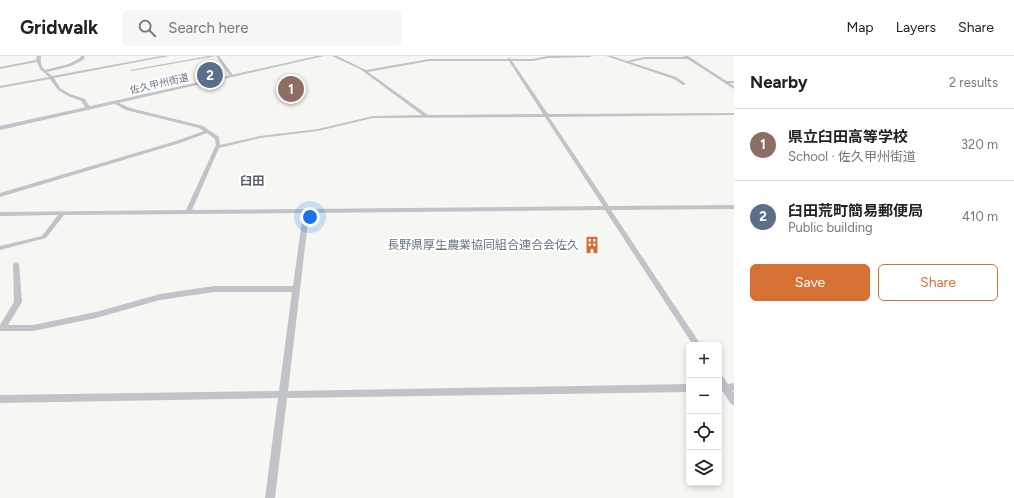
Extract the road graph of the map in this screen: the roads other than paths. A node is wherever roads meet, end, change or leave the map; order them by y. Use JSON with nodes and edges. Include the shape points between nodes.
{"nodes":[{"id":1,"x":39,"y":56,"type":"edge"},
{"id":2,"x":84,"y":56,"type":"edge"},
{"id":3,"x":136,"y":56,"type":"edge"},
{"id":4,"x":167,"y":56,"type":"edge"},
{"id":5,"x":214,"y":56,"type":"edge"},
{"id":6,"x":217,"y":56,"type":"edge"},
{"id":7,"x":322,"y":56,"type":"edge"},
{"id":8,"x":334,"y":56,"type":"edge"},
{"id":9,"x":496,"y":56,"type":"edge"},
{"id":10,"x":590,"y":56,"type":"edge"},
{"id":11,"x":608,"y":56,"type":"edge"},
{"id":12,"x":686,"y":57,"type":"edge"},
{"id":13,"x":500,"y":59,"type":"junction"},
{"id":14,"x":509,"y":59,"type":"junction"},
{"id":15,"x":38,"y":61,"type":"junction"},
{"id":16,"x":140,"y":61,"type":"junction"},
{"id":17,"x":626,"y":62,"type":"junction"},
{"id":18,"x":127,"y":63,"type":"junction"},
{"id":19,"x":0,"y":68,"type":"edge"},
{"id":20,"x":45,"y":71,"type":"junction"},
{"id":21,"x":365,"y":71,"type":"junction"},
{"id":22,"x":231,"y":75,"type":"junction"},
{"id":23,"x":51,"y":77,"type":"junction"},
{"id":24,"x":726,"y":82,"type":"junction"},
{"id":25,"x":734,"y":82,"type":"edge"},
{"id":26,"x":684,"y":84,"type":"dead end"},
{"id":27,"x":0,"y":86,"type":"edge"},
{"id":28,"x":734,"y":88,"type":"edge"},
{"id":29,"x":117,"y":103,"type":"junction"},
{"id":30,"x":89,"y":109,"type":"junction"},
{"id":31,"x":734,"y":114,"type":"edge"},
{"id":32,"x":546,"y":115,"type":"junction"},
{"id":33,"x":426,"y":116,"type":"junction"},
{"id":34,"x":0,"y":128,"type":"edge"},
{"id":35,"x":208,"y":131,"type":"junction"},
{"id":36,"x":217,"y":148,"type":"junction"},
{"id":37,"x":0,"y":195,"type":"edge"},
{"id":38,"x":734,"y":206,"type":"edge"},
{"id":39,"x":607,"y":208,"type":"junction"},
{"id":40,"x":306,"y":211,"type":"junction"},
{"id":41,"x":188,"y":212,"type":"junction"},
{"id":42,"x":63,"y":213,"type":"junction"},
{"id":43,"x":0,"y":214,"type":"edge"},
{"id":44,"x":0,"y":248,"type":"edge"},
{"id":45,"x":16,"y":264,"type":"dead end"},
{"id":46,"x":297,"y":289,"type":"junction"},
{"id":47,"x":1,"y":328,"type":"edge"},
{"id":48,"x":695,"y":342,"type":"edge"},
{"id":49,"x":686,"y":388,"type":"edge"},
{"id":50,"x":726,"y":388,"type":"edge"},
{"id":51,"x":283,"y":395,"type":"junction"},
{"id":52,"x":0,"y":399,"type":"edge"},
{"id":53,"x":734,"y":401,"type":"edge"},
{"id":54,"x":270,"y":498,"type":"edge"}],
"edges":[{"from":1,"to":15,"type":"street"},
{"from":2,"to":20,"type":"street","via":[[70,65]]},
{"from":3,"to":16,"type":"street"},
{"from":4,"to":16,"type":"street"},
{"from":5,"to":18,"type":"street","via":[[130,70]]},
{"from":6,"to":22,"type":"street"},
{"from":7,"to":22,"type":"street","name":"佐久甲州街道"},
{"from":8,"to":21,"type":"street"},
{"from":9,"to":13,"type":"street"},
{"from":10,"to":14,"type":"street"},
{"from":11,"to":17,"type":"street"},
{"from":12,"to":17,"type":"street","via":[[645,58]]},
{"from":12,"to":24,"type":"street"},
{"from":13,"to":14,"type":"street"},
{"from":13,"to":21,"type":"street","via":[[428,60]]},
{"from":14,"to":32,"type":"street"},
{"from":15,"to":19,"type":"street"},
{"from":15,"to":20,"type":"street"},
{"from":16,"to":18,"type":"street"},
{"from":17,"to":26,"type":"street","via":[[675,78]]},
{"from":18,"to":23,"type":"street"},
{"from":20,"to":23,"type":"street"},
{"from":21,"to":33,"type":"street"},
{"from":22,"to":29,"type":"street","name":"佐久甲州街道"},
{"from":23,"to":27,"type":"street"},
{"from":23,"to":30,"type":"street","via":[[59,89],[83,100]]},
{"from":24,"to":25,"type":"street"},
{"from":24,"to":28,"type":"street"},
{"from":29,"to":30,"type":"street","name":"佐久甲州街道"},
{"from":29,"to":35,"type":"street","via":[[124,108],[193,124]]},
{"from":30,"to":34,"type":"street","name":"佐久甲州街道"},
{"from":31,"to":32,"type":"street"},
{"from":32,"to":33,"type":"street"},
{"from":32,"to":39,"type":"street"},
{"from":33,"to":36,"type":"street","via":[[373,117],[318,130],[260,137]]},
{"from":35,"to":36,"type":"street","via":[[217,138]]},
{"from":35,"to":37,"type":"street"},
{"from":36,"to":41,"type":"street"},
{"from":38,"to":39,"type":"street"},
{"from":39,"to":40,"type":"street"},
{"from":39,"to":48,"type":"street"},
{"from":40,"to":41,"type":"street"},
{"from":40,"to":46,"type":"street"},
{"from":41,"to":42,"type":"street"},
{"from":42,"to":43,"type":"street"},
{"from":42,"to":44,"type":"street","via":[[44,237]]},
{"from":45,"to":47,"type":"street","via":[[18,302]]},
{"from":46,"to":47,"type":"street","via":[[206,290],[160,297],[33,328]]},
{"from":46,"to":51,"type":"street"},
{"from":49,"to":51,"type":"street"},
{"from":50,"to":53,"type":"street"},
{"from":51,"to":52,"type":"street"},
{"from":51,"to":54,"type":"street"}]}
